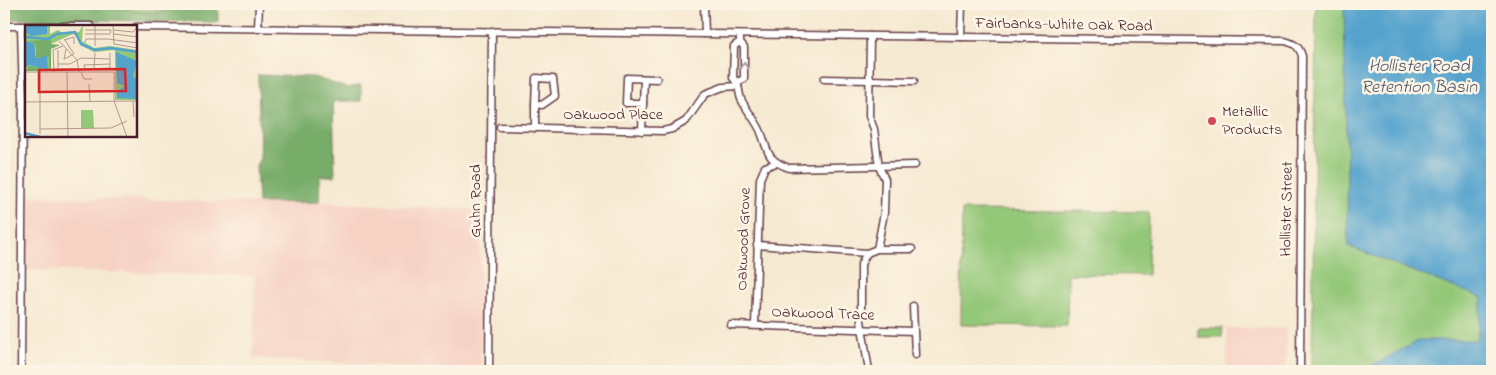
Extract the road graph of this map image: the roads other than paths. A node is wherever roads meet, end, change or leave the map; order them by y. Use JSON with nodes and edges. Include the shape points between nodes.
{"nodes":[{"id":1,"x":259,"y":4,"type":"edge"},
{"id":2,"x":704,"y":4,"type":"edge"},
{"id":3,"x":962,"y":4,"type":"edge"},
{"id":4,"x":4,"y":26,"type":"edge"},
{"id":5,"x":21,"y":26,"type":"junction"},
{"id":6,"x":25,"y":26,"type":"edge"},
{"id":7,"x":138,"y":27,"type":"edge"},
{"id":8,"x":258,"y":29,"type":"junction"},
{"id":9,"x":492,"y":31,"type":"junction"},
{"id":10,"x":705,"y":34,"type":"junction"},
{"id":11,"x":870,"y":36,"type":"junction"},
{"id":12,"x":962,"y":37,"type":"junction"},
{"id":13,"x":740,"y":38,"type":"junction"},
{"id":14,"x":1300,"y":48,"type":"joint"},
{"id":15,"x":644,"y":79,"type":"junction"},
{"id":16,"x":657,"y":79,"type":"dead end"},
{"id":17,"x":824,"y":79,"type":"dead end"},
{"id":18,"x":869,"y":80,"type":"junction"},
{"id":19,"x":914,"y":81,"type":"dead end"},
{"id":20,"x":738,"y":84,"type":"junction"},
{"id":21,"x":643,"y":103,"type":"junction"},
{"id":22,"x":535,"y":104,"type":"junction"},
{"id":23,"x":500,"y":127,"type":"dead end"},
{"id":24,"x":535,"y":128,"type":"junction"},
{"id":25,"x":642,"y":131,"type":"junction"},
{"id":26,"x":776,"y":164,"type":"junction"},
{"id":27,"x":915,"y":165,"type":"dead end"},
{"id":28,"x":879,"y":167,"type":"junction"},
{"id":29,"x":757,"y":246,"type":"junction"},
{"id":30,"x":878,"y":249,"type":"junction"},
{"id":31,"x":912,"y":249,"type":"dead end"},
{"id":32,"x":867,"y":253,"type":"junction"},
{"id":33,"x":913,"y":306,"type":"dead end"},
{"id":34,"x":731,"y":325,"type":"dead end"},
{"id":35,"x":755,"y":325,"type":"junction"},
{"id":36,"x":862,"y":330,"type":"junction"},
{"id":37,"x":913,"y":331,"type":"junction"},
{"id":38,"x":915,"y":355,"type":"dead end"},
{"id":39,"x":21,"y":371,"type":"edge"},
{"id":40,"x":489,"y":371,"type":"edge"},
{"id":41,"x":869,"y":371,"type":"edge"},
{"id":42,"x":1300,"y":371,"type":"edge"}],
"edges":[{"from":1,"to":8,"type":"street"},
{"from":2,"to":10,"type":"street"},
{"from":3,"to":12,"type":"street"},
{"from":4,"to":5,"type":"street"},
{"from":5,"to":6,"type":"street"},
{"from":5,"to":39,"type":"street"},
{"from":7,"to":8,"type":"street","name":"Fairbanks-White Oak Road"},
{"from":8,"to":9,"type":"street","name":"Fairbanks-White Oak Road"},
{"from":9,"to":10,"type":"street","name":"Fairbanks-White Oak Road"},
{"from":9,"to":40,"type":"street","name":"Guhn Road"},
{"from":10,"to":13,"type":"street","name":"Fairbanks-White Oak Road"},
{"from":11,"to":12,"type":"street","name":"Fairbanks-White Oak Road"},
{"from":11,"to":13,"type":"street","name":"Fairbanks-White Oak Road"},
{"from":11,"to":18,"type":"street"},
{"from":12,"to":14,"type":"street","name":"Fairbanks-White Oak Road","via":[[1285,41]]},
{"from":20,"to":13,"type":"street","one_way":true,"via":[[744,79],[744,47]]},
{"from":13,"to":20,"type":"street","via":[[734,46],[733,78]]},
{"from":14,"to":42,"type":"street","name":"Hollister Street"},
{"from":15,"to":16,"type":"street"},
{"from":15,"to":21,"type":"street"},
{"from":15,"to":21,"type":"street","via":[[627,78],[626,103]]},
{"from":17,"to":18,"type":"street"},
{"from":18,"to":19,"type":"street"},
{"from":18,"to":28,"type":"street","via":[[869,116]]},
{"from":20,"to":25,"type":"street","name":"Oakwood Place","via":[[705,94],[686,121],[672,129]]},
{"from":20,"to":26,"type":"street","via":[[740,99],[760,130],[768,155]]},
{"from":21,"to":25,"type":"street"},
{"from":22,"to":22,"type":"street","via":[[536,78],[553,79],[555,96],[542,105]]},
{"from":22,"to":24,"type":"street"},
{"from":23,"to":24,"type":"street","name":"Oakwood Place"},
{"from":24,"to":25,"type":"street","name":"Oakwood Place"},
{"from":26,"to":28,"type":"street","via":[[788,168]]},
{"from":26,"to":29,"type":"street","name":"Oakwood Grove","via":[[765,167],[760,179]]},
{"from":27,"to":28,"type":"street"},
{"from":28,"to":30,"type":"street","via":[[885,179],[885,201]]},
{"from":29,"to":32,"type":"street"},
{"from":29,"to":35,"type":"street","name":"Oakwood Grove"},
{"from":30,"to":31,"type":"street"},
{"from":30,"to":32,"type":"street"},
{"from":32,"to":36,"type":"street","via":[[861,264]]},
{"from":33,"to":37,"type":"street"},
{"from":34,"to":35,"type":"street","name":"Oakwood Trace"},
{"from":35,"to":36,"type":"street","name":"Oakwood Trace"},
{"from":36,"to":37,"type":"street","name":"Oakwood Trace"},
{"from":36,"to":41,"type":"street"},
{"from":37,"to":38,"type":"street"}]}
